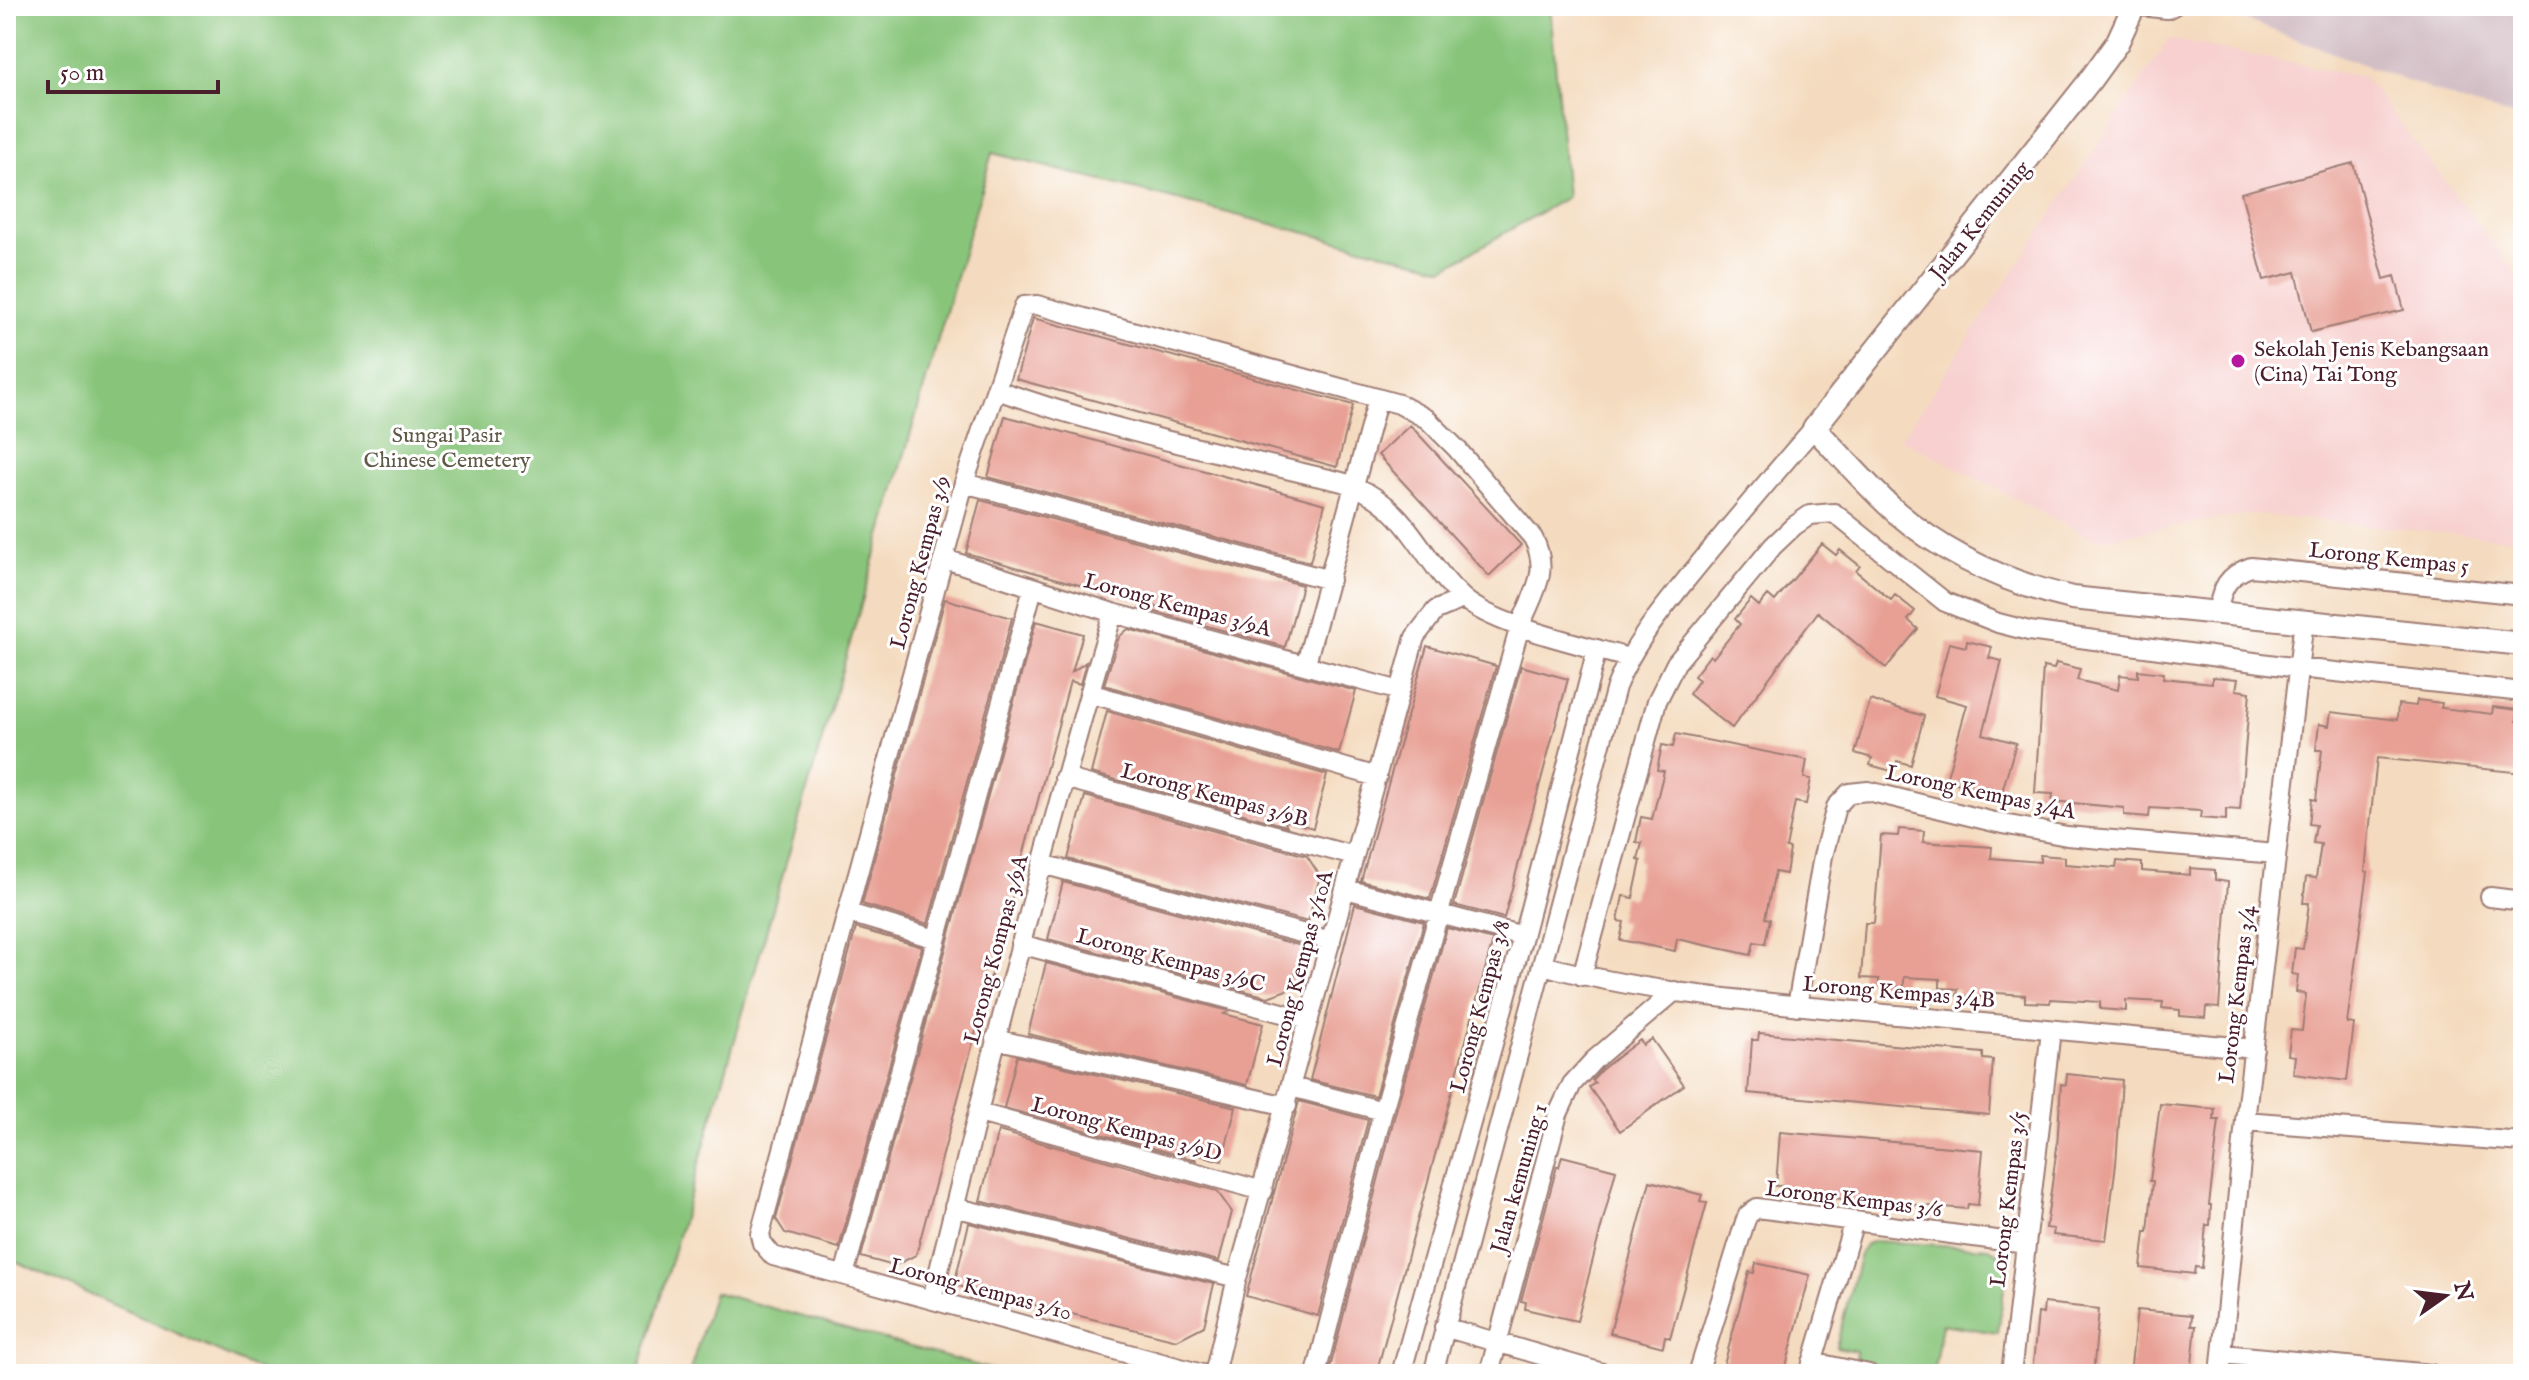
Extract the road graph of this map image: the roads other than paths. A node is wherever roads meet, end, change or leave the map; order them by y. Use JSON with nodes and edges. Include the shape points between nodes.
{"nodes":[{"id":1,"x":2134,"y":6,"type":"edge"},
{"id":2,"x":2141,"y":6,"type":"edge"},
{"id":3,"x":2173,"y":6,"type":"edge"},
{"id":4,"x":997,"y":390,"type":"junction"},
{"id":5,"x":1378,"y":398,"type":"junction"},
{"id":6,"x":1814,"y":428,"type":"junction"},
{"id":7,"x":964,"y":483,"type":"junction"},
{"id":8,"x":1354,"y":486,"type":"junction"},
{"id":9,"x":945,"y":559,"type":"junction"},
{"id":10,"x":1330,"y":580,"type":"junction"},
{"id":11,"x":1033,"y":588,"type":"junction"},
{"id":12,"x":2523,"y":595,"type":"edge"},
{"id":13,"x":1463,"y":599,"type":"junction"},
{"id":14,"x":2217,"y":612,"type":"junction"},
{"id":15,"x":1113,"y":613,"type":"junction"},
{"id":16,"x":2304,"y":620,"type":"junction"},
{"id":17,"x":1520,"y":626,"type":"junction"},
{"id":18,"x":2523,"y":644,"type":"edge"},
{"id":19,"x":1597,"y":649,"type":"junction"},
{"id":20,"x":1628,"y":658,"type":"junction"},
{"id":21,"x":1306,"y":663,"type":"junction"},
{"id":22,"x":2298,"y":668,"type":"junction"},
{"id":23,"x":1400,"y":691,"type":"junction"},
{"id":24,"x":2523,"y":692,"type":"edge"},
{"id":25,"x":1089,"y":693,"type":"junction"},
{"id":26,"x":1377,"y":777,"type":"junction"},
{"id":27,"x":1064,"y":778,"type":"junction"},
{"id":28,"x":2276,"y":854,"type":"junction"},
{"id":29,"x":1354,"y":856,"type":"junction"},
{"id":30,"x":1042,"y":864,"type":"junction"},
{"id":31,"x":1346,"y":889,"type":"junction"},
{"id":32,"x":2490,"y":897,"type":"dead end"},
{"id":33,"x":2523,"y":901,"type":"edge"},
{"id":34,"x":849,"y":913,"type":"junction"},
{"id":35,"x":1439,"y":914,"type":"junction"},
{"id":36,"x":1523,"y":936,"type":"junction"},
{"id":37,"x":936,"y":939,"type":"junction"},
{"id":38,"x":1331,"y":941,"type":"junction"},
{"id":39,"x":1020,"y":944,"type":"junction"},
{"id":40,"x":1543,"y":965,"type":"junction"},
{"id":41,"x":1582,"y":976,"type":"junction"},
{"id":42,"x":1675,"y":991,"type":"junction"},
{"id":43,"x":1797,"y":1006,"type":"junction"},
{"id":44,"x":1309,"y":1020,"type":"junction"},
{"id":45,"x":2051,"y":1030,"type":"junction"},
{"id":46,"x":995,"y":1039,"type":"junction"},
{"id":47,"x":2254,"y":1049,"type":"junction"},
{"id":48,"x":1289,"y":1096,"type":"junction"},
{"id":49,"x":1383,"y":1111,"type":"junction"},
{"id":50,"x":979,"y":1113,"type":"junction"},
{"id":51,"x":2245,"y":1121,"type":"junction"},
{"id":52,"x":2523,"y":1142,"type":"edge"},
{"id":53,"x":1263,"y":1191,"type":"junction"},
{"id":54,"x":954,"y":1207,"type":"junction"},
{"id":55,"x":1854,"y":1221,"type":"junction"},
{"id":56,"x":760,"y":1234,"type":"joint"},
{"id":57,"x":2026,"y":1244,"type":"junction"},
{"id":58,"x":844,"y":1275,"type":"junction"},
{"id":59,"x":1237,"y":1278,"type":"junction"},
{"id":60,"x":932,"y":1299,"type":"junction"},
{"id":61,"x":1444,"y":1327,"type":"junction"},
{"id":62,"x":1498,"y":1341,"type":"junction"},
{"id":63,"x":2223,"y":1354,"type":"junction"},
{"id":64,"x":1810,"y":1368,"type":"edge"},
{"id":65,"x":1202,"y":1374,"type":"edge"},
{"id":66,"x":1214,"y":1374,"type":"edge"},
{"id":67,"x":1316,"y":1374,"type":"edge"},
{"id":68,"x":1401,"y":1374,"type":"edge"},
{"id":69,"x":1433,"y":1374,"type":"edge"},
{"id":70,"x":1489,"y":1374,"type":"edge"},
{"id":71,"x":1606,"y":1374,"type":"edge"},
{"id":72,"x":1698,"y":1374,"type":"edge"},
{"id":73,"x":1869,"y":1374,"type":"edge"},
{"id":74,"x":2011,"y":1374,"type":"edge"},
{"id":75,"x":2220,"y":1374,"type":"edge"},
{"id":76,"x":2431,"y":1374,"type":"edge"}],
"edges":[{"from":1,"to":6,"type":"street","name":"Jalan Kemuning","via":[[2117,43],[2088,83]]},
{"from":2,"to":3,"type":"street"},
{"from":4,"to":5,"type":"street","name":"Lorong Kempas 3/9","via":[[1020,314],[1024,306],[1037,305]]},
{"from":4,"to":7,"type":"street","name":"Lorong Kempas 3/9"},
{"from":4,"to":8,"type":"street","via":[[1192,447]]},
{"from":5,"to":8,"type":"street"},
{"from":5,"to":17,"type":"street","name":"Lorong Kempas 3/9","via":[[1427,419],[1533,538],[1542,572]]},
{"from":6,"to":14,"type":"street","via":[[1896,512],[1951,552],[1994,574],[2072,598]]},
{"from":6,"to":20,"type":"street"},
{"from":7,"to":9,"type":"street","name":"Lorong Kempas 3/9"},
{"from":7,"to":10,"type":"street"},
{"from":8,"to":10,"type":"street"},
{"from":8,"to":13,"type":"street","via":[[1397,515]]},
{"from":9,"to":11,"type":"street","name":"Lorong Kempas 3/9A"},
{"from":9,"to":34,"type":"street","name":"Lorong Kempas 3/9"},
{"from":10,"to":21,"type":"street"},
{"from":11,"to":15,"type":"street","name":"Lorong Kempas 3/9A"},
{"from":11,"to":37,"type":"street"},
{"from":12,"to":14,"type":"street","name":"Lorong Kempas 5","via":[[2251,567],[2229,579]]},
{"from":13,"to":17,"type":"street"},
{"from":13,"to":23,"type":"street","name":"Lorong Kempas 3/10A","via":[[1427,619],[1415,637]]},
{"from":14,"to":16,"type":"street"},
{"from":15,"to":21,"type":"street","name":"Lorong Kempas 3/9A"},
{"from":15,"to":25,"type":"street","name":"Lorong Kompas 3/9A"},
{"from":16,"to":18,"type":"street"},
{"from":16,"to":22,"type":"street","name":"Lorong Kempas 3/4"},
{"from":17,"to":19,"type":"street"},
{"from":17,"to":35,"type":"street","name":"Lorong Kempas 3/9"},
{"from":19,"to":20,"type":"street"},
{"from":19,"to":36,"type":"street","name":"Lorong Kempas 3/8"},
{"from":20,"to":40,"type":"street"},
{"from":21,"to":23,"type":"street","name":"Lorong Kempas 3/9A"},
{"from":22,"to":24,"type":"street"},
{"from":22,"to":28,"type":"street","name":"Lorong Kempas 3/4"},
{"from":22,"to":41,"type":"street","via":[[1998,623],[1945,602],[1834,513],[1810,515],[1773,546],[1665,681]]},
{"from":23,"to":26,"type":"street","name":"Lorong Kempas 3/10A"},
{"from":25,"to":26,"type":"street"},
{"from":25,"to":27,"type":"street","name":"Lorong Kompas 3/9A"},
{"from":26,"to":29,"type":"street","name":"Lorong Kempas 3/10A"},
{"from":27,"to":29,"type":"street","name":"Lorong Kempas 3/9B"},
{"from":27,"to":30,"type":"street","name":"Lorong Kompas 3/9A"},
{"from":28,"to":43,"type":"street","name":"Lorong Kempas 3/4A","via":[[2067,836],[1868,791],[1849,793],[1836,807],[1823,856]]},
{"from":28,"to":47,"type":"street","name":"Lorong Kempas 3/4"},
{"from":29,"to":31,"type":"street","name":"Lorong Kempas 3/10A"},
{"from":30,"to":38,"type":"street"},
{"from":30,"to":39,"type":"street","name":"Lorong Kompas 3/9A"},
{"from":31,"to":35,"type":"street"},
{"from":31,"to":38,"type":"street","name":"Lorong Kempas 3/10A"},
{"from":32,"to":33,"type":"street"},
{"from":34,"to":37,"type":"street"},
{"from":34,"to":56,"type":"street","name":"Lorong Kempas 3/9"},
{"from":35,"to":36,"type":"street"},
{"from":35,"to":49,"type":"street","name":"Lorong Kempas 3/9"},
{"from":36,"to":68,"type":"street","name":"Lorong Kempas 3/8"},
{"from":37,"to":58,"type":"street"},
{"from":38,"to":44,"type":"street","name":"Lorong Kempas 3/10A"},
{"from":39,"to":44,"type":"street","name":"Lorong Kempas 3/9C"},
{"from":39,"to":46,"type":"street","name":"Lorong Kompas 3/9A"},
{"from":40,"to":41,"type":"street","name":"Lorong Kempas 3/4B"},
{"from":40,"to":61,"type":"street"},
{"from":41,"to":42,"type":"street","name":"Lorong Kempas 3/4B"},
{"from":42,"to":43,"type":"street","name":"Lorong Kempas 3/4B"},
{"from":42,"to":62,"type":"street","name":"Jalan kemuning 1","via":[[1572,1084],[1558,1114]]},
{"from":43,"to":45,"type":"street","name":"Lorong Kempas 3/4B"},
{"from":44,"to":48,"type":"street","name":"Lorong Kempas 3/10A"},
{"from":45,"to":47,"type":"street","name":"Lorong Kempas 3/4B"},
{"from":45,"to":57,"type":"street","name":"Lorong Kempas 3/5"},
{"from":46,"to":48,"type":"street"},
{"from":46,"to":50,"type":"street","name":"Lorong Kompas 3/9A"},
{"from":47,"to":51,"type":"street","name":"Lorong Kempas 3/4"},
{"from":48,"to":49,"type":"street"},
{"from":48,"to":53,"type":"street","name":"Lorong Kempas 3/10A"},
{"from":49,"to":67,"type":"street","name":"Lorong Kempas 3/9"},
{"from":50,"to":53,"type":"street","name":"Lorong Kempas 3/9D"},
{"from":50,"to":54,"type":"street","name":"Lorong Kompas 3/9A"},
{"from":51,"to":52,"type":"street"},
{"from":51,"to":63,"type":"street","name":"Lorong Kempas 3/4"},
{"from":53,"to":59,"type":"street","name":"Lorong Kempas 3/10A"},
{"from":54,"to":59,"type":"street"},
{"from":54,"to":60,"type":"street","name":"Lorong Kompas 3/9A"},
{"from":55,"to":57,"type":"street","name":"Lorong Kempas 3/6"},
{"from":55,"to":64,"type":"street"},
{"from":55,"to":72,"type":"street","name":"Lorong Kempas 3/6","via":[[1762,1207],[1752,1211]]},
{"from":56,"to":58,"type":"street","name":"Lorong Kempas 3/10","via":[[773,1256]]},
{"from":57,"to":74,"type":"street","name":"Lorong Kempas 3/5"},
{"from":58,"to":60,"type":"street","name":"Lorong Kempas 3/10"},
{"from":59,"to":66,"type":"street","name":"Lorong Kempas 3/10A"},
{"from":60,"to":65,"type":"street","name":"Lorong Kempas 3/10"},
{"from":61,"to":62,"type":"street"},
{"from":61,"to":69,"type":"street"},
{"from":62,"to":70,"type":"street","name":"Jalan kemuning 1"},
{"from":62,"to":71,"type":"street"},
{"from":63,"to":75,"type":"street","name":"Lorong Kempas 3/4"},
{"from":63,"to":76,"type":"street"},
{"from":64,"to":73,"type":"street"}]}
